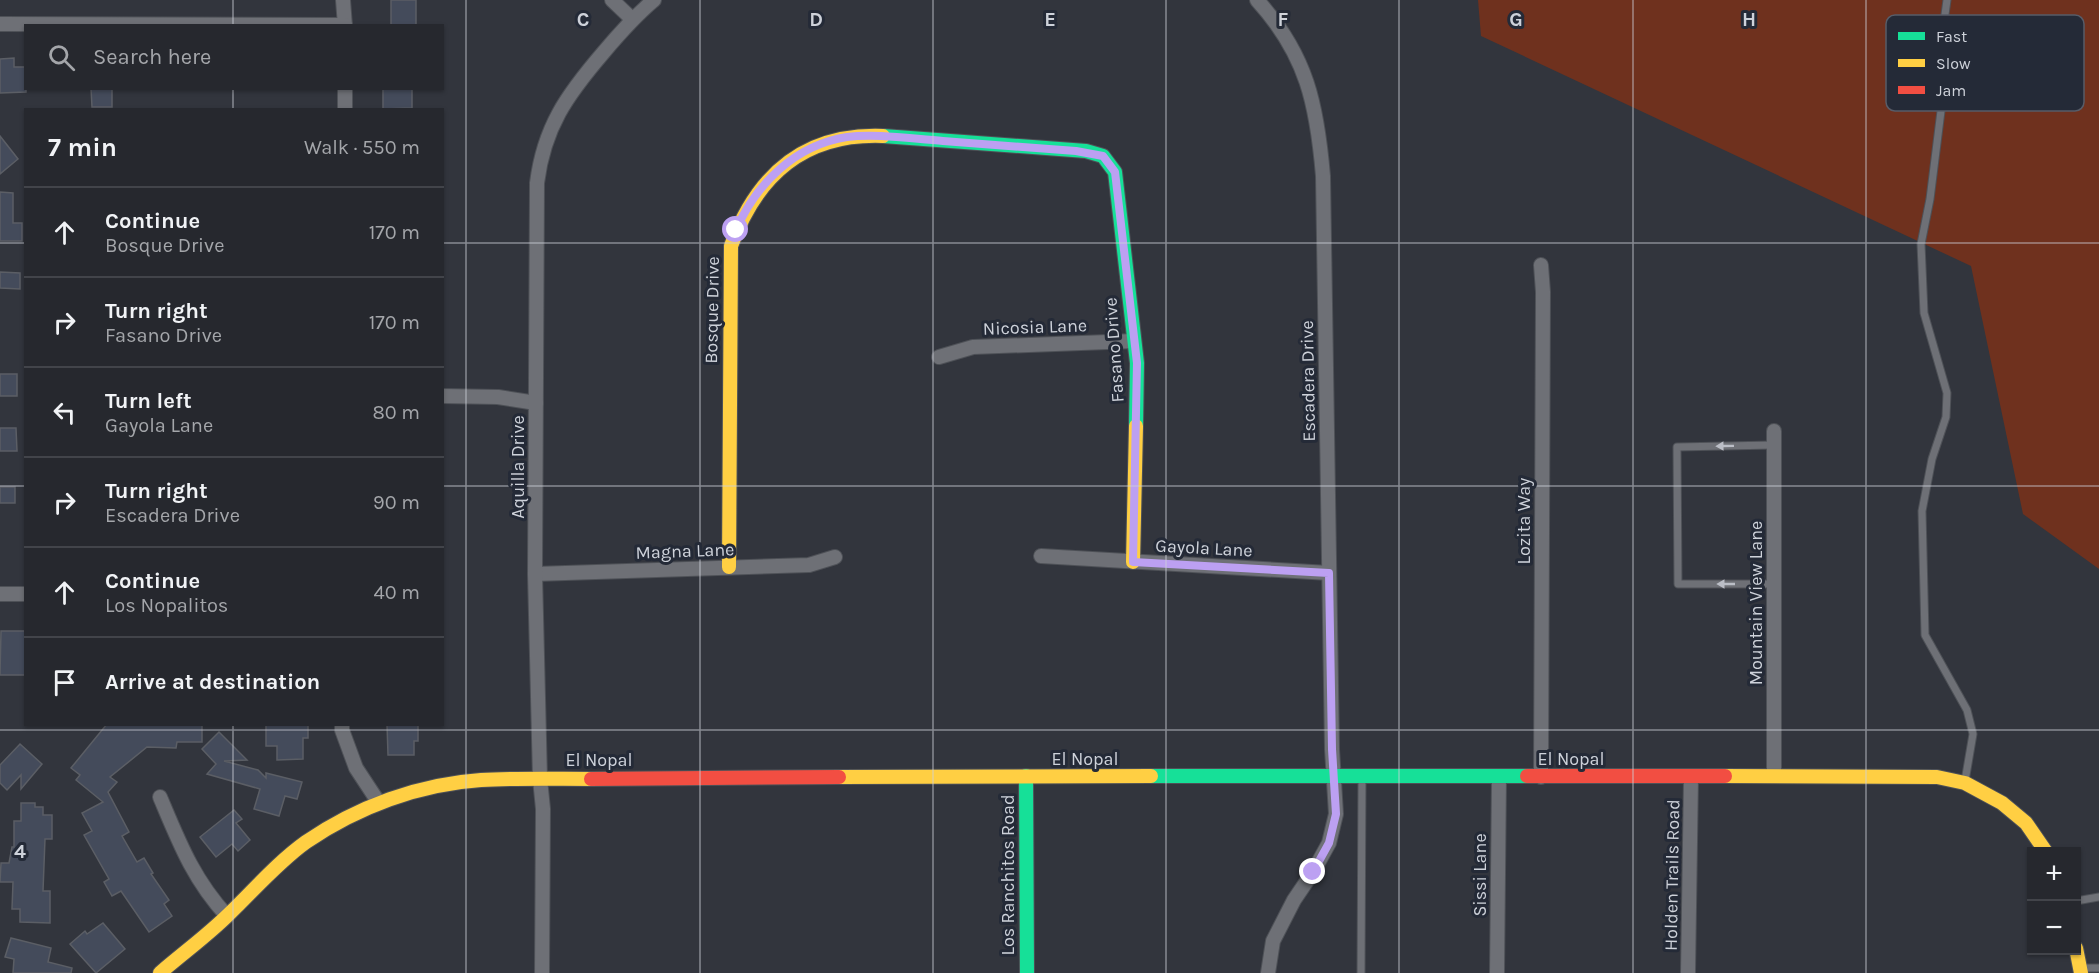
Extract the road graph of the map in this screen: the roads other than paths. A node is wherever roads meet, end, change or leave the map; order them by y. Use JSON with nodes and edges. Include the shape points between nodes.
{"nodes":[{"id":1,"x":343,"y":0,"type":"edge"},
{"id":2,"x":612,"y":0,"type":"edge"},
{"id":3,"x":654,"y":0,"type":"edge"},
{"id":4,"x":1257,"y":0,"type":"edge"},
{"id":5,"x":1947,"y":0,"type":"edge"},
{"id":6,"x":1945,"y":15,"type":"edge"},
{"id":7,"x":632,"y":19,"type":"junction"},
{"id":8,"x":0,"y":24,"type":"edge"},
{"id":9,"x":24,"y":24,"type":"edge"},
{"id":10,"x":345,"y":24,"type":"edge"},
{"id":11,"x":345,"y":90,"type":"edge"},
{"id":12,"x":345,"y":108,"type":"edge"},
{"id":13,"x":1941,"y":111,"type":"edge"},
{"id":14,"x":1115,"y":172,"type":"joint"},
{"id":15,"x":1541,"y":265,"type":"dead end"},
{"id":16,"x":1134,"y":341,"type":"junction"},
{"id":17,"x":939,"y":357,"type":"dead end"},
{"id":18,"x":444,"y":396,"type":"edge"},
{"id":19,"x":536,"y":403,"type":"junction"},
{"id":20,"x":1773,"y":438,"type":"joint"},
{"id":21,"x":1041,"y":556,"type":"dead end"},
{"id":22,"x":835,"y":557,"type":"dead end"},
{"id":23,"x":1133,"y":562,"type":"junction"},
{"id":24,"x":729,"y":567,"type":"junction"},
{"id":25,"x":1329,"y":573,"type":"junction"},
{"id":26,"x":535,"y":574,"type":"junction"},
{"id":27,"x":1773,"y":584,"type":"junction"},
{"id":28,"x":0,"y":594,"type":"edge"},
{"id":29,"x":24,"y":594,"type":"edge"},
{"id":30,"x":342,"y":726,"type":"edge"},
{"id":31,"x":1026,"y":776,"type":"junction"},
{"id":32,"x":1773,"y":776,"type":"junction"},
{"id":33,"x":1335,"y":777,"type":"junction"},
{"id":34,"x":1362,"y":777,"type":"junction"},
{"id":35,"x":1498,"y":777,"type":"junction"},
{"id":36,"x":1541,"y":777,"type":"junction"},
{"id":37,"x":1691,"y":777,"type":"junction"},
{"id":38,"x":540,"y":778,"type":"junction"},
{"id":39,"x":1965,"y":783,"type":"junction"},
{"id":40,"x":160,"y":797,"type":"dead end"},
{"id":41,"x":379,"y":802,"type":"junction"},
{"id":42,"x":2043,"y":847,"type":"edge"},
{"id":43,"x":2099,"y":897,"type":"edge"},
{"id":44,"x":2081,"y":900,"type":"edge"},
{"id":45,"x":227,"y":916,"type":"junction"},
{"id":46,"x":2077,"y":955,"type":"edge"},
{"id":47,"x":2099,"y":968,"type":"edge"},
{"id":48,"x":2080,"y":970,"type":"edge"},
{"id":49,"x":160,"y":973,"type":"edge"},
{"id":50,"x":542,"y":973,"type":"edge"},
{"id":51,"x":1027,"y":973,"type":"edge"},
{"id":52,"x":1268,"y":973,"type":"edge"},
{"id":53,"x":1361,"y":973,"type":"edge"},
{"id":54,"x":1497,"y":973,"type":"edge"},
{"id":55,"x":1688,"y":973,"type":"edge"}],
"edges":[{"from":1,"to":10,"type":"street"},
{"from":2,"to":7,"type":"street"},
{"from":3,"to":7,"type":"street","name":"Aquilla Drive"},
{"from":4,"to":25,"type":"street","name":"Escadera Drive","via":[[1296,56],[1311,95],[1319,132],[1323,176]]},
{"from":5,"to":6,"type":"lane"},
{"from":7,"to":19,"type":"street","name":"Aquilla Drive","via":[[567,97],[542,154],[536,191]]},
{"from":8,"to":9,"type":"street"},
{"from":11,"to":12,"type":"street"},
{"from":13,"to":39,"type":"lane","via":[[1921,244],[1924,313],[1947,393],[1946,417],[1932,459],[1922,511],[1925,636],[1966,710],[1973,734]]},
{"from":14,"to":16,"type":"main road","name":"Fasano Drive"},
{"from":14,"to":24,"type":"main road","name":"Bosque Drive","via":[[1103,156],[1086,152],[849,137],[808,150],[773,175],[747,207],[731,246]]},
{"from":15,"to":36,"type":"street","name":"Lozita Way"},
{"from":16,"to":17,"type":"street","name":"Nicosia Lane","via":[[973,347]]},
{"from":16,"to":23,"type":"main road","name":"Fasano Drive","via":[[1137,363]]},
{"from":18,"to":19,"type":"street","via":[[498,397]]},
{"from":19,"to":26,"type":"street","name":"Aquilla Drive"},
{"from":20,"to":27,"type":"street","name":"Mountain View Lane"},
{"from":20,"to":27,"type":"lane","via":[[1677,447],[1678,584]]},
{"from":21,"to":23,"type":"street","name":"Gayola Lane"},
{"from":22,"to":24,"type":"street","name":"Magna Lane","via":[[809,565]]},
{"from":23,"to":25,"type":"street","name":"Gayola Lane"},
{"from":24,"to":26,"type":"street","name":"Magna Lane"},
{"from":25,"to":33,"type":"street","name":"Escadera Drive"},
{"from":26,"to":38,"type":"street","name":"Aquilla Drive"},
{"from":27,"to":32,"type":"street","name":"Mountain View Lane"},
{"from":28,"to":29,"type":"street"},
{"from":30,"to":41,"type":"street","via":[[356,768]]},
{"from":31,"to":33,"type":"main road","name":"El Nopal"},
{"from":31,"to":38,"type":"main road","name":"El Nopal"},
{"from":31,"to":51,"type":"main road","name":"Los Ranchitos Road"},
{"from":32,"to":37,"type":"main road","name":"El Nopal"},
{"from":32,"to":39,"type":"main road","name":"El Nopal","via":[[1936,777]]},
{"from":33,"to":34,"type":"main road","name":"El Nopal"},
{"from":33,"to":52,"type":"street","name":"Escadera Drive","via":[[1336,814],[1329,843],[1273,941]]},
{"from":34,"to":35,"type":"main road","name":"El Nopal"},
{"from":34,"to":53,"type":"lane"},
{"from":35,"to":36,"type":"main road","name":"El Nopal"},
{"from":35,"to":54,"type":"street","name":"Sissi Lane"},
{"from":36,"to":37,"type":"main road","name":"El Nopal"},
{"from":37,"to":55,"type":"street","name":"Holden Trails Road"},
{"from":38,"to":41,"type":"main road","name":"El Nopal","via":[[443,785]]},
{"from":38,"to":50,"type":"street","name":"Aquilla Drive"},
{"from":39,"to":42,"type":"main road","name":"El Nopal","via":[[2002,803],[2026,823]]},
{"from":40,"to":45,"type":"street","via":[[194,874]]},
{"from":41,"to":45,"type":"main road","name":"El Nopal","via":[[305,843]]},
{"from":43,"to":44,"type":"lane"},
{"from":45,"to":49,"type":"main road","name":"El Nopal"},
{"from":46,"to":48,"type":"main road"},
{"from":47,"to":48,"type":"lane"}]}
